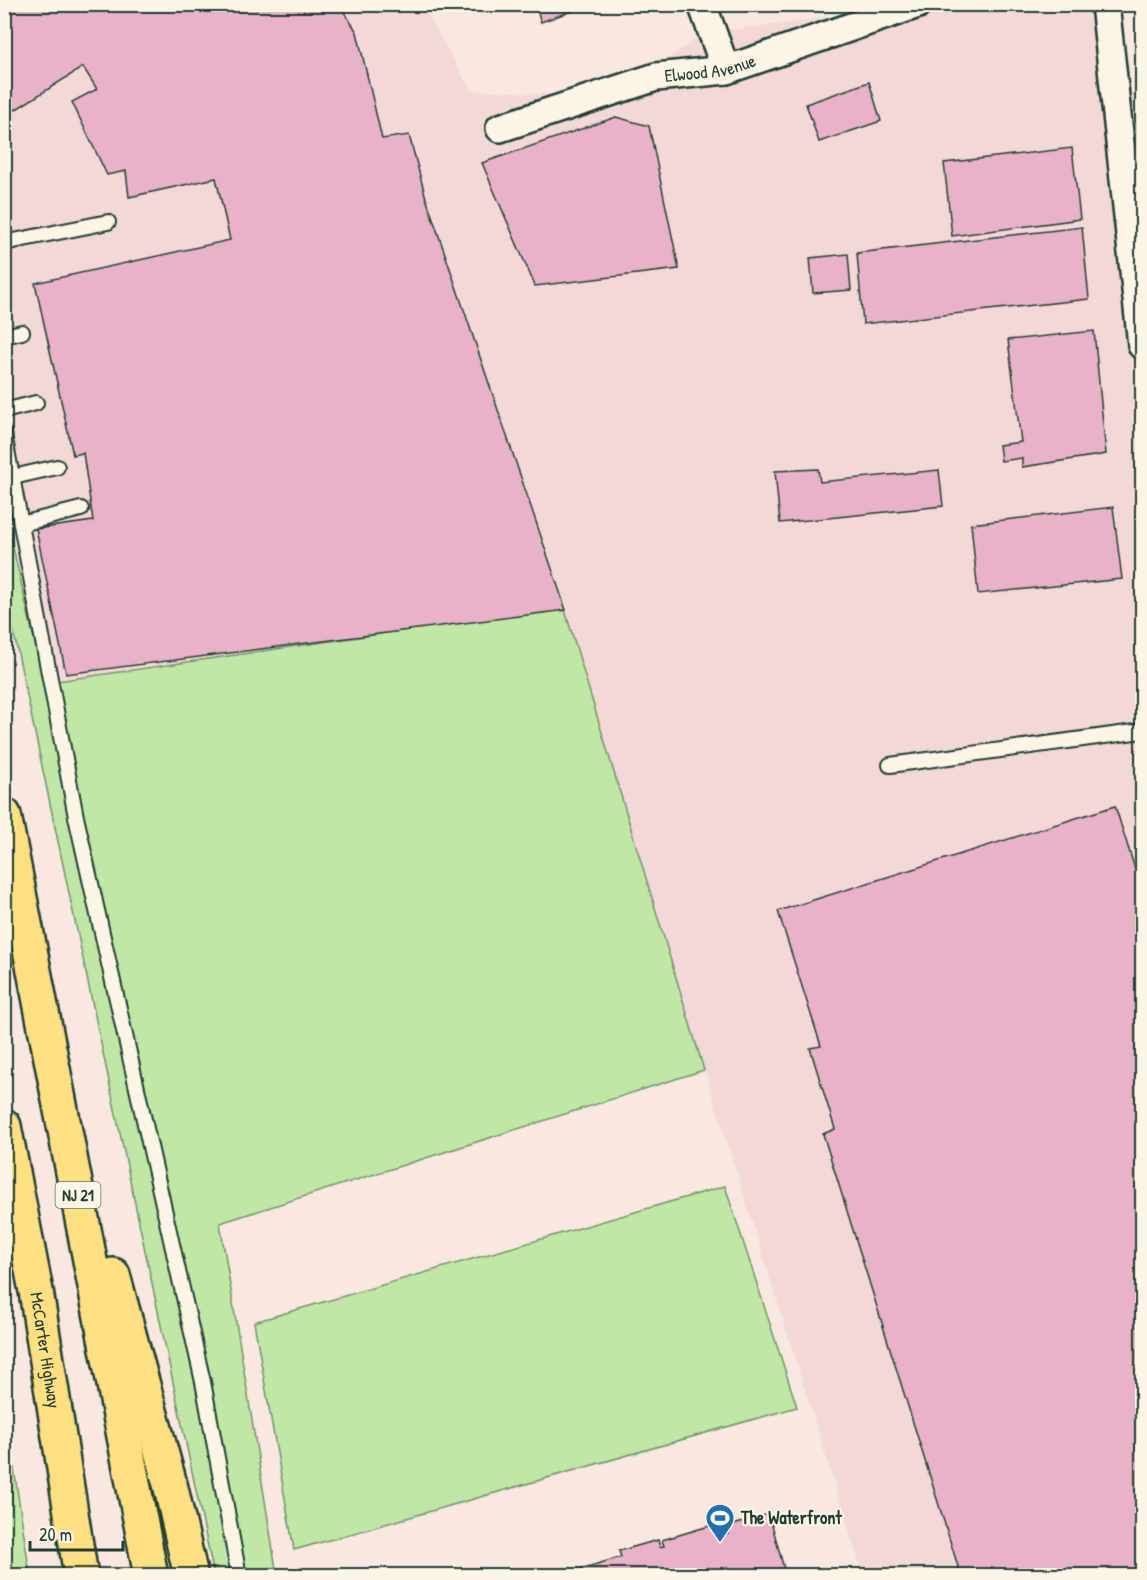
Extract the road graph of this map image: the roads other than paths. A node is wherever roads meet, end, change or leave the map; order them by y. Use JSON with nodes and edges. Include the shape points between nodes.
{"nodes":[{"id":1,"x":702,"y":4,"type":"edge"},
{"id":2,"x":918,"y":4,"type":"edge"},
{"id":3,"x":1105,"y":4,"type":"edge"},
{"id":4,"x":726,"y":70,"type":"junction"},
{"id":5,"x":500,"y":128,"type":"dead end"},
{"id":6,"x":108,"y":222,"type":"dead end"},
{"id":7,"x":4,"y":243,"type":"edge"},
{"id":8,"x":21,"y":332,"type":"dead end"},
{"id":9,"x":4,"y":336,"type":"edge"},
{"id":10,"x":1143,"y":345,"type":"edge"},
{"id":11,"x":36,"y":403,"type":"dead end"},
{"id":12,"x":4,"y":411,"type":"edge"},
{"id":13,"x":4,"y":434,"type":"edge"},
{"id":14,"x":57,"y":467,"type":"dead end"},
{"id":15,"x":13,"y":477,"type":"junction"},
{"id":16,"x":81,"y":509,"type":"dead end"},
{"id":17,"x":21,"y":524,"type":"junction"},
{"id":18,"x":1143,"y":731,"type":"edge"},
{"id":19,"x":890,"y":765,"type":"dead end"},
{"id":20,"x":4,"y":814,"type":"edge"},
{"id":21,"x":52,"y":1059,"type":"junction"},
{"id":22,"x":4,"y":1126,"type":"edge"},
{"id":23,"x":81,"y":1575,"type":"edge"},
{"id":24,"x":151,"y":1575,"type":"edge"},
{"id":25,"x":191,"y":1575,"type":"edge"},
{"id":26,"x":239,"y":1575,"type":"edge"}],
"edges":[{"from":1,"to":4,"type":"street"},
{"from":2,"to":4,"type":"street","name":"Elwood Avenue"},
{"from":3,"to":10,"type":"street"},
{"from":4,"to":5,"type":"street","name":"Elwood Avenue","via":[[656,77]]},
{"from":6,"to":7,"type":"lane"},
{"from":8,"to":9,"type":"lane"},
{"from":11,"to":12,"type":"lane"},
{"from":13,"to":15,"type":"lane"},
{"from":14,"to":15,"type":"lane"},
{"from":15,"to":17,"type":"lane"},
{"from":16,"to":17,"type":"lane"},
{"from":17,"to":26,"type":"lane","via":[[76,817],[203,1382]]},
{"from":18,"to":19,"type":"lane"},
{"from":20,"to":21,"type":"highway","number":"NJ 21"},
{"from":21,"to":24,"type":"highway","number":"NJ 21"},
{"from":21,"to":25,"type":"highway","via":[[142,1379]]},
{"from":22,"to":23,"type":"highway","name":"McCarter Highway","via":[[55,1401]]}]}
